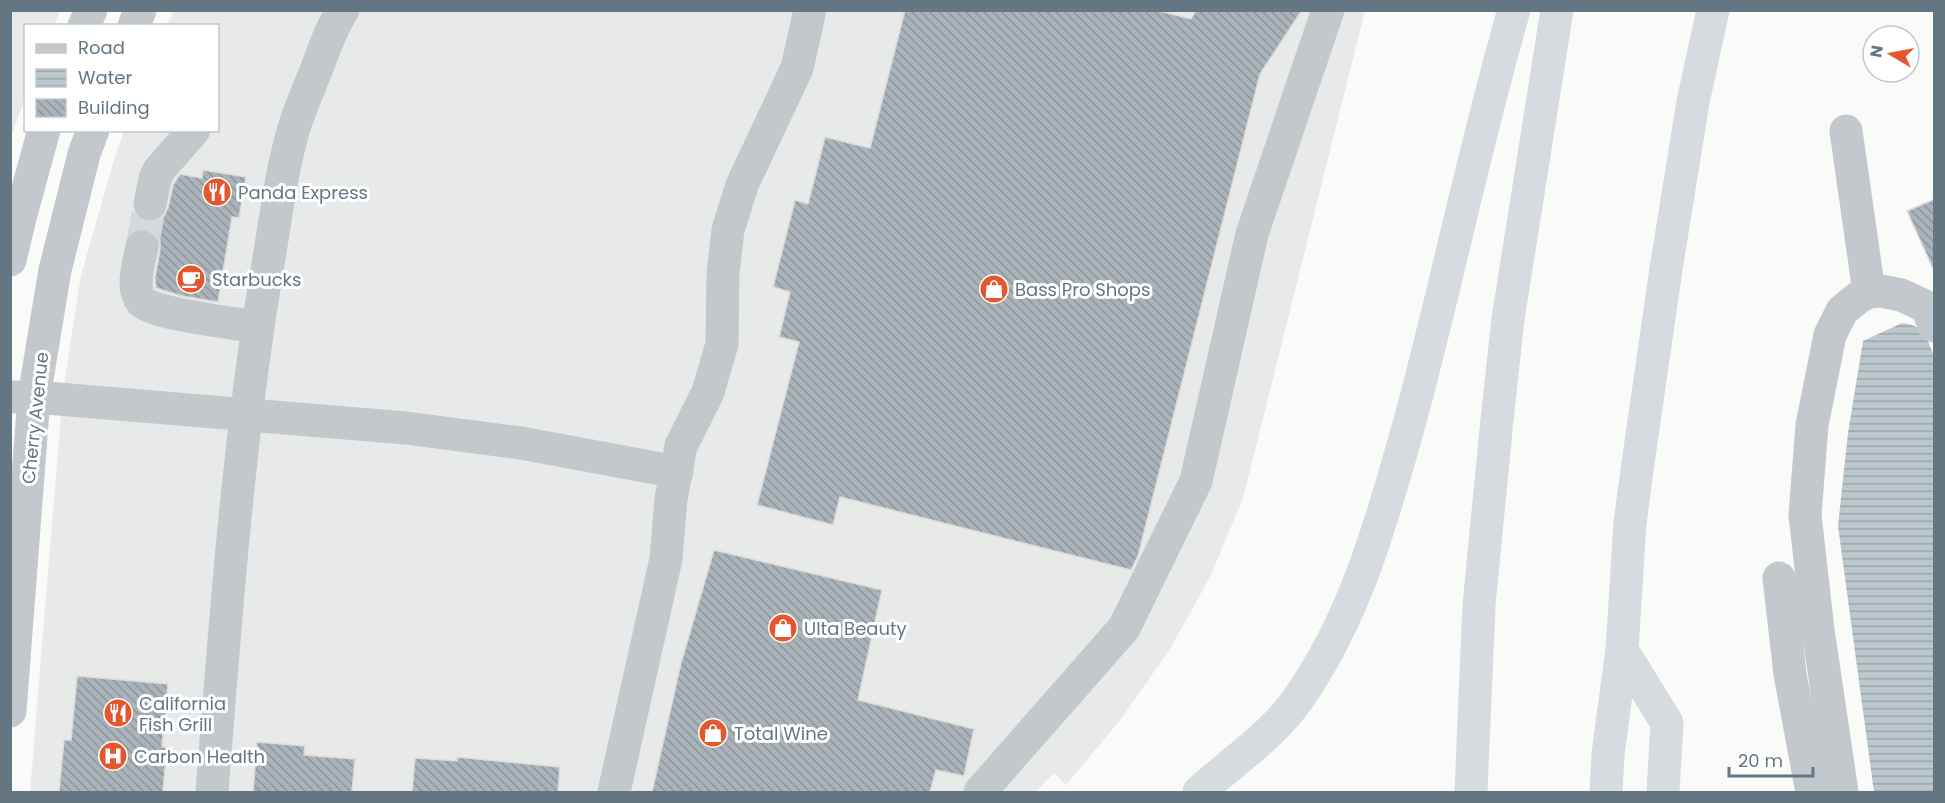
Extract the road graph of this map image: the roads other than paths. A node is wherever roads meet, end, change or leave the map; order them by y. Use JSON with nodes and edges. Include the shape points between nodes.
{"nodes":[{"id":1,"x":91,"y":10,"type":"edge"},
{"id":2,"x":343,"y":10,"type":"edge"},
{"id":3,"x":810,"y":10,"type":"edge"},
{"id":4,"x":1328,"y":10,"type":"edge"},
{"id":5,"x":1514,"y":10,"type":"edge"},
{"id":6,"x":1557,"y":10,"type":"edge"},
{"id":7,"x":1713,"y":10,"type":"edge"},
{"id":8,"x":85,"y":24,"type":"edge"},
{"id":9,"x":43,"y":132,"type":"edge"},
{"id":10,"x":92,"y":132,"type":"edge"},
{"id":11,"x":192,"y":132,"type":"edge"},
{"id":12,"x":1846,"y":132,"type":"dead end"},
{"id":13,"x":150,"y":204,"type":"tunnel mouth"},
{"id":14,"x":142,"y":247,"type":"tunnel mouth"},
{"id":15,"x":10,"y":260,"type":"edge"},
{"id":16,"x":1869,"y":292,"type":"junction"},
{"id":17,"x":1935,"y":326,"type":"edge"},
{"id":18,"x":257,"y":327,"type":"junction"},
{"id":19,"x":22,"y":397,"type":"edge"},
{"id":20,"x":245,"y":416,"type":"junction"},
{"id":21,"x":677,"y":472,"type":"junction"},
{"id":22,"x":1779,"y":578,"type":"dead end"},
{"id":23,"x":1622,"y":650,"type":"junction"},
{"id":24,"x":10,"y":711,"type":"edge"},
{"id":25,"x":212,"y":792,"type":"edge"},
{"id":26,"x":614,"y":792,"type":"edge"},
{"id":27,"x":980,"y":792,"type":"edge"},
{"id":28,"x":1199,"y":792,"type":"edge"},
{"id":29,"x":1471,"y":792,"type":"edge"},
{"id":30,"x":1606,"y":792,"type":"edge"},
{"id":31,"x":1663,"y":792,"type":"edge"},
{"id":32,"x":1812,"y":792,"type":"edge"},
{"id":33,"x":1842,"y":792,"type":"edge"}],
"edges":[{"from":1,"to":8,"type":"street"},
{"from":2,"to":18,"type":"street","via":[[296,120]]},
{"from":3,"to":21,"type":"street","via":[[797,69],[742,185],[728,230],[722,344],[708,392],[681,446]]},
{"from":4,"to":27,"type":"street","via":[[1252,234],[1196,481],[1124,628]]},
{"from":5,"to":28,"type":"highway","via":[[1424,371],[1377,536],[1351,605],[1297,700],[1264,736]]},
{"from":6,"to":29,"type":"highway","via":[[1508,319],[1479,605]]},
{"from":7,"to":23,"type":"highway","via":[[1693,102],[1645,417],[1630,523]]},
{"from":9,"to":15,"type":"street"},
{"from":10,"to":19,"type":"street","name":"Cherry Avenue"},
{"from":11,"to":13,"type":"street","via":[[159,170]]},
{"from":12,"to":16,"type":"street"},
{"from":14,"to":18,"type":"street","via":[[136,288],[142,302],[166,311]]},
{"from":16,"to":17,"type":"street","via":[[1901,295],[1927,307]]},
{"from":16,"to":33,"type":"street","via":[[1842,311],[1830,335],[1812,425],[1805,515]]},
{"from":18,"to":20,"type":"street"},
{"from":19,"to":20,"type":"street"},
{"from":19,"to":24,"type":"street","name":"Cherry Avenue"},
{"from":20,"to":21,"type":"street","via":[[406,428],[521,442]]},
{"from":20,"to":25,"type":"street"},
{"from":21,"to":26,"type":"street","via":[[666,559]]},
{"from":22,"to":32,"type":"street","via":[[1790,674]]},
{"from":23,"to":30,"type":"highway"},
{"from":23,"to":31,"type":"highway","via":[[1666,723]]}]}
